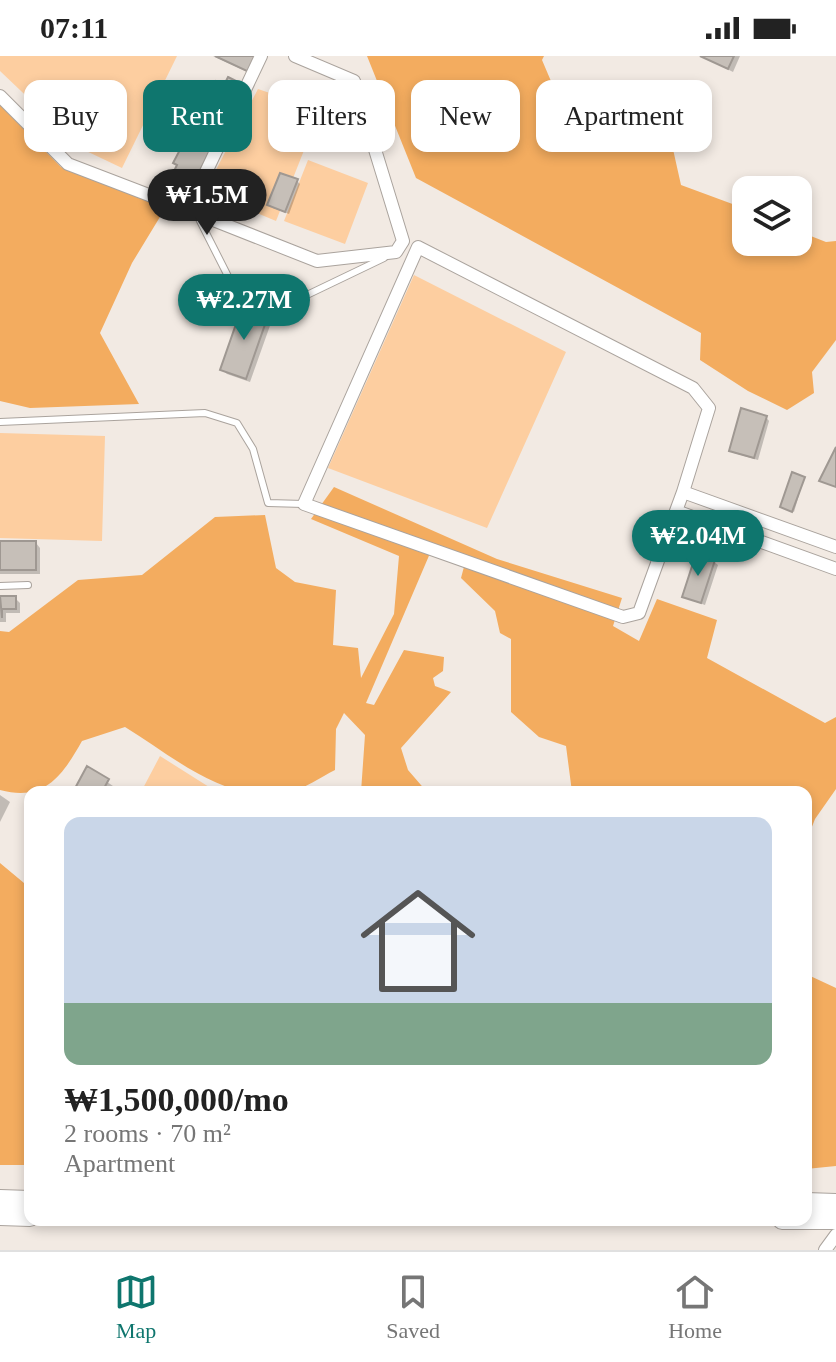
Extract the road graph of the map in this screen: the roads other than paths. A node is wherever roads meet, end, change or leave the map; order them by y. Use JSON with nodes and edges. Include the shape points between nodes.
{"nodes":[{"id":1,"x":261,"y":56,"type":"edge"},
{"id":2,"x":295,"y":56,"type":"edge"},
{"id":3,"x":0,"y":96,"type":"edge"},
{"id":4,"x":192,"y":212,"type":"junction"},
{"id":5,"x":400,"y":247,"type":"junction"},
{"id":6,"x":418,"y":247,"type":"junction"},
{"id":7,"x":0,"y":422,"type":"edge"},
{"id":8,"x":683,"y":492,"type":"junction"},
{"id":9,"x":304,"y":504,"type":"junction"},
{"id":10,"x":676,"y":511,"type":"junction"},
{"id":11,"x":836,"y":547,"type":"edge"},
{"id":12,"x":836,"y":569,"type":"edge"},
{"id":13,"x":28,"y":585,"type":"dead end"},
{"id":14,"x":0,"y":586,"type":"edge"},
{"id":15,"x":0,"y":1199,"type":"edge"},
{"id":16,"x":24,"y":1200,"type":"edge"},
{"id":17,"x":812,"y":1202,"type":"edge"},
{"id":18,"x":836,"y":1203,"type":"edge"},
{"id":19,"x":0,"y":1216,"type":"edge"},
{"id":20,"x":24,"y":1217,"type":"edge"},
{"id":21,"x":812,"y":1220,"type":"edge"},
{"id":22,"x":836,"y":1220,"type":"edge"},
{"id":23,"x":836,"y":1235,"type":"edge"},
{"id":24,"x":825,"y":1250,"type":"edge"}],
"edges":[{"from":1,"to":4,"type":"street"},
{"from":2,"to":5,"type":"street","via":[[354,81]]},
{"from":3,"to":4,"type":"street","via":[[68,164]]},
{"from":4,"to":5,"type":"street","via":[[317,261]]},
{"from":4,"to":5,"type":"lane","via":[[235,290],[284,306]]},
{"from":5,"to":6,"type":"street"},
{"from":6,"to":8,"type":"street","via":[[693,388],[709,408]]},
{"from":6,"to":9,"type":"street"},
{"from":7,"to":9,"type":"lane","via":[[205,413],[237,423],[253,449],[268,503]]},
{"from":8,"to":10,"type":"street"},
{"from":8,"to":11,"type":"street"},
{"from":9,"to":10,"type":"street","via":[[623,617],[639,613]]},
{"from":10,"to":12,"type":"street"},
{"from":13,"to":14,"type":"lane"},
{"from":15,"to":16,"type":"street"},
{"from":17,"to":18,"type":"street"},
{"from":19,"to":20,"type":"street"},
{"from":21,"to":22,"type":"street"},
{"from":23,"to":24,"type":"street"}]}
